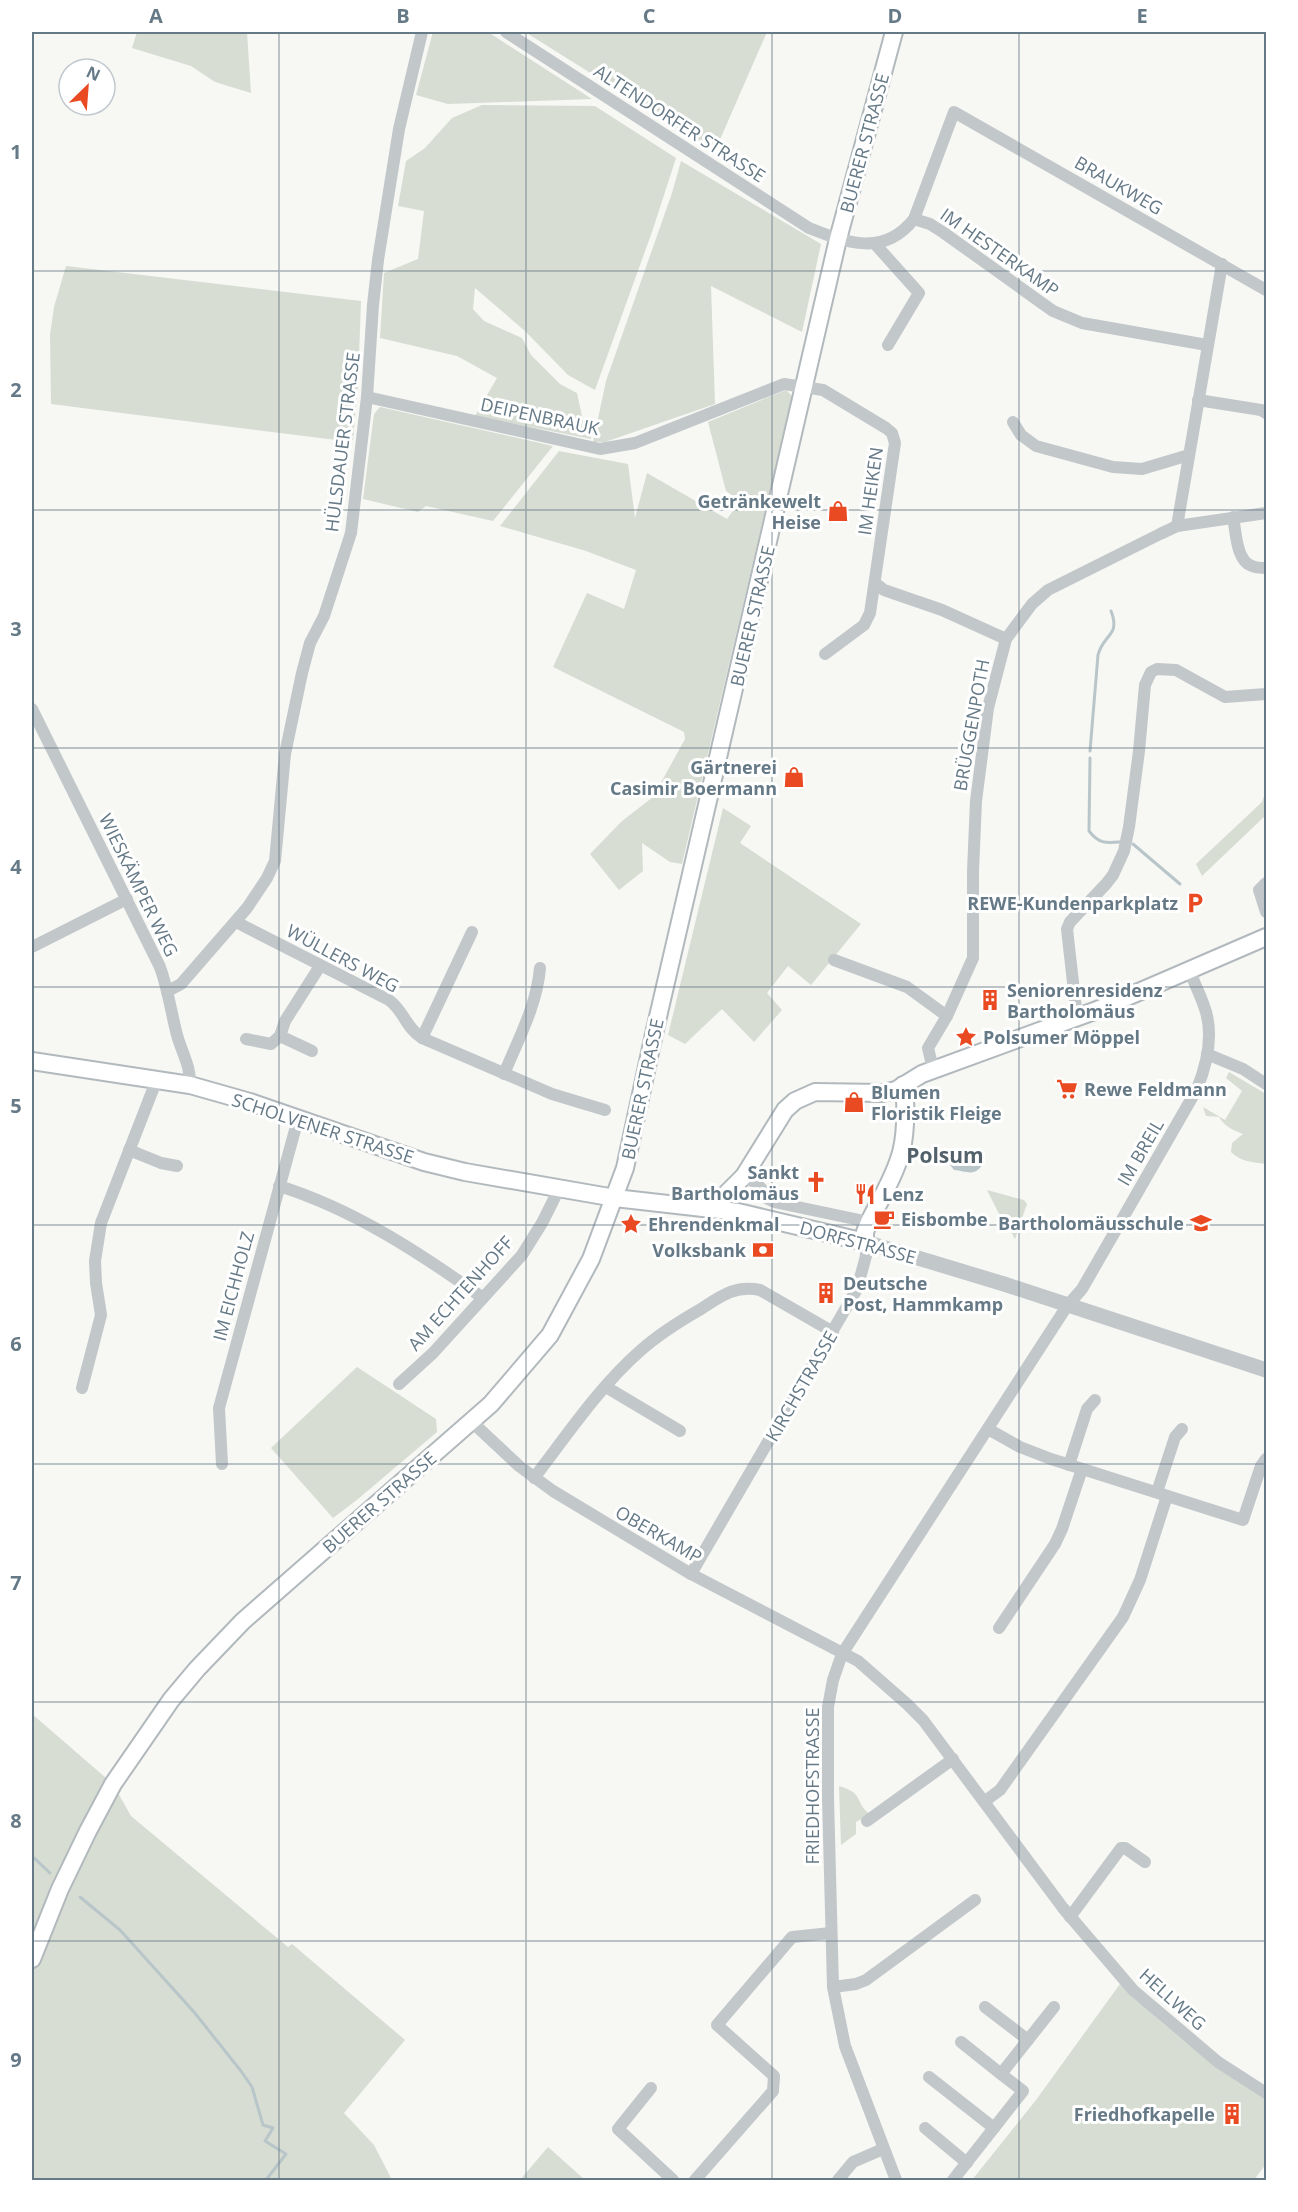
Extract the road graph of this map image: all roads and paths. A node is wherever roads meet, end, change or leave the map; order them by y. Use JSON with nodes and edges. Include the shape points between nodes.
{"nodes":[{"id":1,"x":423,"y":32,"type":"edge"},
{"id":2,"x":506,"y":32,"type":"edge"},
{"id":3,"x":894,"y":32,"type":"edge"},
{"id":4,"x":954,"y":112,"type":"joint"},
{"id":5,"x":914,"y":219,"type":"junction"},
{"id":6,"x":837,"y":239,"type":"junction"},
{"id":7,"x":874,"y":244,"type":"junction"},
{"id":8,"x":1222,"y":264,"type":"junction"},
{"id":9,"x":1266,"y":290,"type":"edge"},
{"id":10,"x":888,"y":345,"type":"dead end"},
{"id":11,"x":1207,"y":345,"type":"junction"},
{"id":12,"x":804,"y":386,"type":"junction"},
{"id":13,"x":368,"y":397,"type":"junction"},
{"id":14,"x":1198,"y":400,"type":"junction"},
{"id":15,"x":1266,"y":413,"type":"edge"},
{"id":16,"x":1013,"y":422,"type":"dead end"},
{"id":17,"x":1189,"y":455,"type":"junction"},
{"id":18,"x":1266,"y":513,"type":"edge"},
{"id":19,"x":1233,"y":518,"type":"junction"},
{"id":20,"x":1177,"y":526,"type":"junction"},
{"id":21,"x":1266,"y":568,"type":"edge"},
{"id":22,"x":875,"y":583,"type":"junction"},
{"id":23,"x":1006,"y":639,"type":"junction"},
{"id":24,"x":825,"y":654,"type":"dead end"},
{"id":25,"x":1266,"y":694,"type":"edge"},
{"id":26,"x":32,"y":709,"type":"edge"},
{"id":27,"x":1266,"y":883,"type":"edge"},
{"id":28,"x":127,"y":898,"type":"junction"},
{"id":29,"x":1266,"y":912,"type":"edge"},
{"id":30,"x":236,"y":922,"type":"junction"},
{"id":31,"x":472,"y":932,"type":"dead end"},
{"id":32,"x":1266,"y":937,"type":"edge"},
{"id":33,"x":32,"y":948,"type":"edge"},
{"id":34,"x":834,"y":960,"type":"dead end"},
{"id":35,"x":320,"y":966,"type":"junction"},
{"id":36,"x":540,"y":968,"type":"dead end"},
{"id":37,"x":1190,"y":971,"type":"junction"},
{"id":38,"x":168,"y":991,"type":"junction"},
{"id":39,"x":946,"y":1016,"type":"junction"},
{"id":40,"x":1077,"y":1018,"type":"junction"},
{"id":41,"x":280,"y":1036,"type":"junction"},
{"id":42,"x":422,"y":1038,"type":"junction"},
{"id":43,"x":246,"y":1039,"type":"dead end"},
{"id":44,"x":312,"y":1052,"type":"dead end"},
{"id":45,"x":1207,"y":1054,"type":"junction"},
{"id":46,"x":32,"y":1060,"type":"edge"},
{"id":47,"x":933,"y":1069,"type":"junction"},
{"id":48,"x":504,"y":1074,"type":"junction"},
{"id":49,"x":157,"y":1079,"type":"junction"},
{"id":50,"x":1266,"y":1084,"type":"edge"},
{"id":51,"x":190,"y":1085,"type":"junction"},
{"id":52,"x":903,"y":1085,"type":"junction"},
{"id":53,"x":605,"y":1110,"type":"dead end"},
{"id":54,"x":298,"y":1119,"type":"junction"},
{"id":55,"x":129,"y":1150,"type":"junction"},
{"id":56,"x":177,"y":1166,"type":"dead end"},
{"id":57,"x":744,"y":1176,"type":"junction"},
{"id":58,"x":279,"y":1186,"type":"junction"},
{"id":59,"x":559,"y":1189,"type":"junction"},
{"id":60,"x":615,"y":1198,"type":"junction"},
{"id":61,"x":711,"y":1209,"type":"junction"},
{"id":62,"x":869,"y":1222,"type":"junction"},
{"id":63,"x":865,"y":1242,"type":"junction"},
{"id":64,"x":483,"y":1298,"type":"junction"},
{"id":65,"x":1067,"y":1306,"type":"junction"},
{"id":66,"x":833,"y":1332,"type":"junction"},
{"id":67,"x":1266,"y":1370,"type":"edge"},
{"id":68,"x":399,"y":1384,"type":"dead end"},
{"id":69,"x":606,"y":1387,"type":"junction"},
{"id":70,"x":82,"y":1388,"type":"dead end"},
{"id":71,"x":1095,"y":1400,"type":"dead end"},
{"id":72,"x":471,"y":1422,"type":"junction"},
{"id":73,"x":988,"y":1429,"type":"junction"},
{"id":74,"x":1182,"y":1429,"type":"dead end"},
{"id":75,"x":680,"y":1431,"type":"dead end"},
{"id":76,"x":1266,"y":1460,"type":"edge"},
{"id":77,"x":222,"y":1464,"type":"dead end"},
{"id":78,"x":1069,"y":1465,"type":"junction"},
{"id":79,"x":1082,"y":1468,"type":"junction"},
{"id":80,"x":534,"y":1478,"type":"junction"},
{"id":81,"x":1162,"y":1494,"type":"junction"},
{"id":82,"x":691,"y":1574,"type":"junction"},
{"id":83,"x":999,"y":1628,"type":"dead end"},
{"id":84,"x":842,"y":1654,"type":"junction"},
{"id":85,"x":953,"y":1759,"type":"junction"},
{"id":86,"x":985,"y":1801,"type":"junction"},
{"id":87,"x":867,"y":1821,"type":"dead end"},
{"id":88,"x":1145,"y":1862,"type":"dead end"},
{"id":89,"x":975,"y":1900,"type":"dead end"},
{"id":90,"x":1070,"y":1917,"type":"junction"},
{"id":91,"x":831,"y":1934,"type":"junction"},
{"id":92,"x":32,"y":1959,"type":"edge"},
{"id":93,"x":834,"y":1988,"type":"junction"},
{"id":94,"x":985,"y":2007,"type":"dead end"},
{"id":95,"x":1054,"y":2007,"type":"dead end"},
{"id":96,"x":1028,"y":2040,"type":"junction"},
{"id":97,"x":961,"y":2042,"type":"dead end"},
{"id":98,"x":1001,"y":2074,"type":"junction"},
{"id":99,"x":929,"y":2077,"type":"dead end"},
{"id":100,"x":651,"y":2088,"type":"dead end"},
{"id":101,"x":1266,"y":2093,"type":"edge"},
{"id":102,"x":925,"y":2128,"type":"dead end"},
{"id":103,"x":994,"y":2128,"type":"junction"},
{"id":104,"x":883,"y":2149,"type":"junction"},
{"id":105,"x":967,"y":2163,"type":"junction"},
{"id":106,"x":673,"y":2181,"type":"edge"},
{"id":107,"x":695,"y":2181,"type":"edge"},
{"id":108,"x":838,"y":2181,"type":"edge"},
{"id":109,"x":896,"y":2181,"type":"edge"},
{"id":110,"x":953,"y":2181,"type":"edge"}],
"edges":[{"from":1,"to":13,"type":"street","name":"HÜLSDAUER STRASSE","via":[[399,129],[378,260]]},
{"from":2,"to":6,"type":"street","name":"ALTENDORFER STRASSE","via":[[808,228]]},
{"from":3,"to":6,"type":"main road","name":"BUERER STRASSE"},
{"from":4,"to":5,"type":"street","name":"IM HESTERKAMP"},
{"from":4,"to":8,"type":"street","name":"BRAUKWEG"},
{"from":5,"to":7,"type":"street","name":"IM HESTERKAMP","via":[[889,239]]},
{"from":5,"to":11,"type":"street","name":"IM HESTERKAMP","via":[[944,233],[1053,311],[1082,323]]},
{"from":6,"to":7,"type":"street"},
{"from":6,"to":12,"type":"main road","name":"BUERER STRASSE"},
{"from":7,"to":10,"type":"street","via":[[919,293]]},
{"from":8,"to":9,"type":"street","name":"BRAUKWEG"},
{"from":8,"to":11,"type":"street"},
{"from":11,"to":14,"type":"street"},
{"from":12,"to":13,"type":"street","name":"DEIPENBRAUK","via":[[777,386],[635,443],[600,448]]},
{"from":12,"to":22,"type":"street","name":"IM HEIKEN","via":[[824,390],[892,433],[895,443]]},
{"from":12,"to":60,"type":"main road","name":"BUERER STRASSE"},
{"from":13,"to":30,"type":"street","name":"HÜLSDAUER STRASSE","via":[[351,532],[324,616],[310,643],[285,754],[275,861]]},
{"from":14,"to":15,"type":"street"},
{"from":14,"to":17,"type":"street"},
{"from":16,"to":17,"type":"street","via":[[1021,435],[1036,446],[1113,467],[1142,469]]},
{"from":17,"to":20,"type":"street"},
{"from":18,"to":19,"type":"street","name":"BRÜGGENPOTH"},
{"from":19,"to":20,"type":"street","name":"BRÜGGENPOTH"},
{"from":19,"to":21,"type":"street","via":[[1245,563]]},
{"from":20,"to":23,"type":"street","name":"BRÜGGENPOTH","via":[[1048,590],[1032,604]]},
{"from":22,"to":23,"type":"street"},
{"from":22,"to":24,"type":"street","name":"IM HEIKEN","via":[[864,625]]},
{"from":23,"to":39,"type":"street","name":"BRÜGGENPOTH","via":[[988,708],[976,801],[973,958]]},
{"from":25,"to":40,"type":"street","via":[[1225,697],[1176,670],[1151,672],[1145,685],[1124,851],[1113,875],[1067,929]]},
{"from":26,"to":28,"type":"street","name":"WIESKÄMPER WEG"},
{"from":27,"to":29,"type":"street","via":[[1259,890]]},
{"from":28,"to":33,"type":"street"},
{"from":28,"to":38,"type":"street","name":"WIESKÄMPER WEG"},
{"from":30,"to":35,"type":"street","name":"WÜLLERS WEG"},
{"from":30,"to":38,"type":"street","name":"HÜLSDAUER STRASSE","via":[[181,984]]},
{"from":31,"to":42,"type":"street"},
{"from":32,"to":37,"type":"main road"},
{"from":34,"to":39,"type":"street","via":[[908,987]]},
{"from":35,"to":41,"type":"street","via":[[285,1021]]},
{"from":35,"to":42,"type":"street","name":"WÜLLERS WEG","via":[[389,1000],[412,1032]]},
{"from":36,"to":48,"type":"street","via":[[533,1002]]},
{"from":37,"to":40,"type":"main road"},
{"from":37,"to":45,"type":"street","name":"IM BREIL","via":[[1208,1026]]},
{"from":38,"to":51,"type":"street","name":"WIESKÄMPER WEG"},
{"from":39,"to":47,"type":"street","name":"BRÜGGENPOTH","via":[[928,1048]]},
{"from":40,"to":47,"type":"main road"},
{"from":41,"to":43,"type":"street","via":[[271,1044]]},
{"from":41,"to":44,"type":"street"},
{"from":42,"to":48,"type":"street","name":"WÜLLERS WEG"},
{"from":45,"to":50,"type":"street","via":[[1244,1069]]},
{"from":45,"to":65,"type":"street","name":"IM BREIL","via":[[1192,1098],[1082,1289]]},
{"from":46,"to":49,"type":"main road","name":"SCHOLVENER STRASSE"},
{"from":47,"to":52,"type":"main road"},
{"from":48,"to":53,"type":"street","name":"WÜLLERS WEG"},
{"from":49,"to":51,"type":"main road","name":"SCHOLVENER STRASSE"},
{"from":49,"to":55,"type":"street"},
{"from":51,"to":54,"type":"main road","name":"SCHOLVENER STRASSE"},
{"from":52,"to":57,"type":"main road","via":[[882,1093],[815,1092],[800,1097],[785,1110]]},
{"from":52,"to":62,"type":"main road","name":"KIRCHSTRASSE","via":[[902,1148]]},
{"from":54,"to":58,"type":"street","name":"IM EICHHOLZ"},
{"from":54,"to":59,"type":"main road","name":"SCHOLVENER STRASSE","via":[[424,1162]]},
{"from":55,"to":56,"type":"street"},
{"from":55,"to":70,"type":"street","via":[[100,1229],[95,1261],[101,1315]]},
{"from":57,"to":61,"type":"main road"},
{"from":57,"to":62,"type":"street","via":[[758,1184],[766,1198],[774,1202]]},
{"from":58,"to":64,"type":"street","via":[[344,1210]]},
{"from":58,"to":77,"type":"street","name":"IM EICHHOLZ","via":[[219,1408]]},
{"from":59,"to":60,"type":"main road","name":"SCHOLVENER STRASSE"},
{"from":59,"to":64,"type":"street","name":"AM ECHTENHOFF","via":[[522,1255]]},
{"from":60,"to":61,"type":"main road","name":"DORFSTRASSE"},
{"from":60,"to":72,"type":"main road","name":"BUERER STRASSE","via":[[591,1259],[550,1335],[509,1385]]},
{"from":61,"to":63,"type":"main road","name":"DORFSTRASSE"},
{"from":62,"to":63,"type":"main road","name":"KIRCHSTRASSE"},
{"from":63,"to":65,"type":"street","name":"DORFSTRASSE"},
{"from":63,"to":66,"type":"street","name":"KIRCHSTRASSE","via":[[866,1256],[857,1289]]},
{"from":64,"to":68,"type":"street","name":"AM ECHTENHOFF"},
{"from":65,"to":67,"type":"street","name":"DORFSTRASSE"},
{"from":65,"to":73,"type":"street","name":"FRIEDHOFSTRASSE"},
{"from":66,"to":69,"type":"street","via":[[760,1290],[747,1287],[733,1291],[656,1337]]},
{"from":66,"to":82,"type":"street","name":"KIRCHSTRASSE"},
{"from":69,"to":75,"type":"street"},
{"from":69,"to":80,"type":"street"},
{"from":71,"to":78,"type":"street","via":[[1087,1409]]},
{"from":72,"to":80,"type":"street","name":"OBERKAMP"},
{"from":72,"to":92,"type":"main road","name":"BUERER STRASSE","via":[[243,1621],[171,1700],[113,1784],[60,1889]]},
{"from":73,"to":78,"type":"street","via":[[1020,1447]]},
{"from":73,"to":84,"type":"street","name":"FRIEDHOFSTRASSE"},
{"from":74,"to":81,"type":"street","via":[[1175,1437]]},
{"from":76,"to":81,"type":"street","via":[[1243,1520]]},
{"from":78,"to":79,"type":"street"},
{"from":79,"to":81,"type":"street"},
{"from":79,"to":83,"type":"street","via":[[1058,1538]]},
{"from":80,"to":82,"type":"street","name":"OBERKAMP"},
{"from":81,"to":86,"type":"street","via":[[1140,1580],[1123,1617],[1000,1790]]},
{"from":82,"to":84,"type":"street","name":"OBERKAMP"},
{"from":84,"to":85,"type":"street","name":"HELLWEG","via":[[858,1661],[907,1704]]},
{"from":84,"to":91,"type":"street","name":"FRIEDHOFSTRASSE","via":[[828,1707]]},
{"from":85,"to":86,"type":"street","name":"HELLWEG"},
{"from":85,"to":87,"type":"street"},
{"from":86,"to":90,"type":"street","name":"HELLWEG"},
{"from":88,"to":90,"type":"street","via":[[1121,1848]]},
{"from":89,"to":93,"type":"street","via":[[866,1980]]},
{"from":90,"to":101,"type":"street","name":"HELLWEG","via":[[1133,1990],[1218,2062]]},
{"from":91,"to":93,"type":"street","name":"FRIEDHOFSTRASSE"},
{"from":91,"to":107,"type":"street","via":[[792,1938],[717,2025],[774,2076],[773,2091]]},
{"from":93,"to":104,"type":"street","name":"FRIEDHOFSTRASSE","via":[[845,2046]]},
{"from":94,"to":96,"type":"street"},
{"from":95,"to":96,"type":"street"},
{"from":96,"to":98,"type":"street"},
{"from":97,"to":98,"type":"street"},
{"from":98,"to":103,"type":"street","via":[[1023,2091]]},
{"from":99,"to":103,"type":"street"},
{"from":100,"to":106,"type":"street","via":[[618,2129]]},
{"from":102,"to":105,"type":"street"},
{"from":103,"to":105,"type":"street"},
{"from":104,"to":108,"type":"street","via":[[853,2162]]},
{"from":104,"to":109,"type":"street","name":"FRIEDHOFSTRASSE"},
{"from":105,"to":110,"type":"street"}]}
